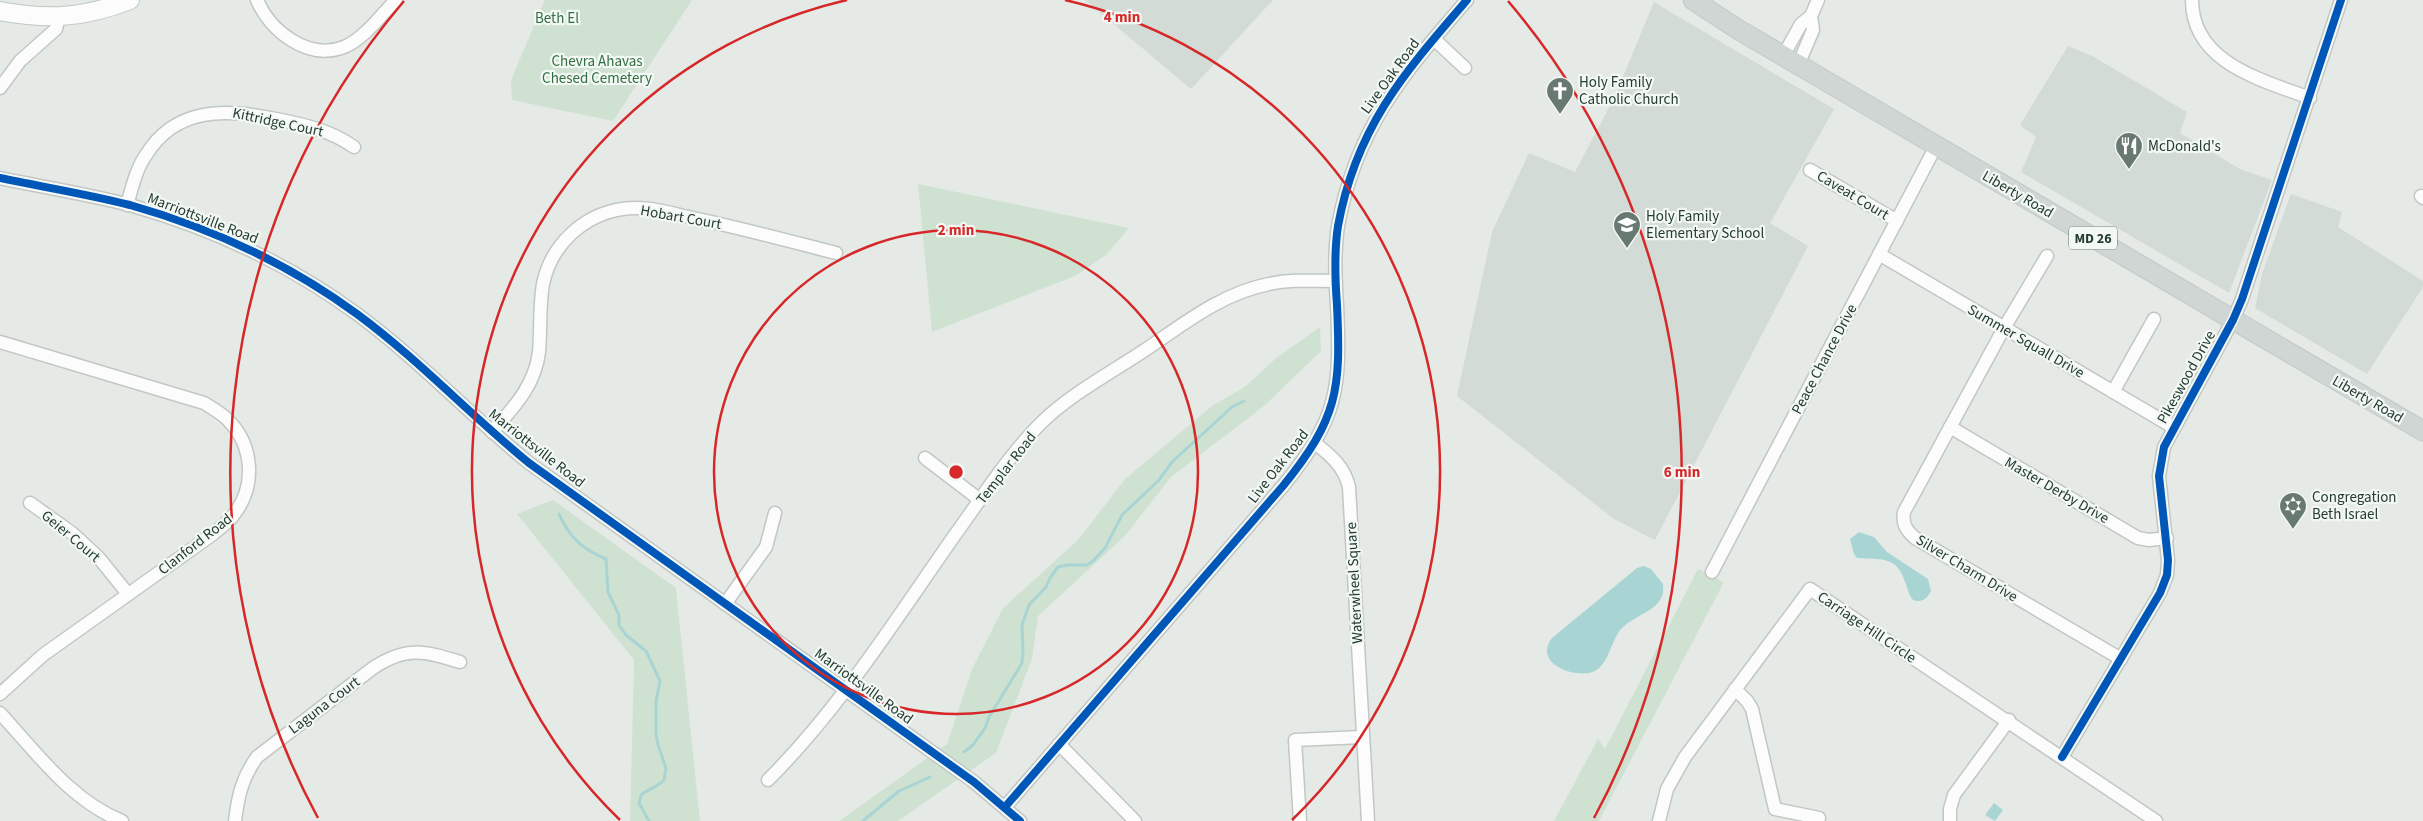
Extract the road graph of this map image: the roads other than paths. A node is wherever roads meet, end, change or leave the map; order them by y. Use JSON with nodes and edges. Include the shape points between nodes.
{"nodes":[{"id":1,"x":130,"y":0,"type":"edge"},
{"id":2,"x":257,"y":0,"type":"edge"},
{"id":3,"x":396,"y":0,"type":"edge"},
{"id":4,"x":1467,"y":0,"type":"edge"},
{"id":5,"x":1693,"y":0,"type":"edge"},
{"id":6,"x":1818,"y":0,"type":"edge"},
{"id":7,"x":2192,"y":0,"type":"edge"},
{"id":8,"x":2341,"y":0,"type":"edge"},
{"id":9,"x":0,"y":11,"type":"edge"},
{"id":10,"x":59,"y":17,"type":"junction"},
{"id":11,"x":1434,"y":39,"type":"junction"},
{"id":12,"x":1790,"y":60,"type":"junction"},
{"id":13,"x":1466,"y":68,"type":"dead end"},
{"id":14,"x":0,"y":88,"type":"edge"},
{"id":15,"x":2310,"y":98,"type":"junction"},
{"id":16,"x":1936,"y":146,"type":"junction"},
{"id":17,"x":354,"y":147,"type":"dead end"},
{"id":18,"x":1810,"y":170,"type":"dead end"},
{"id":19,"x":0,"y":178,"type":"edge"},
{"id":20,"x":127,"y":205,"type":"junction"},
{"id":21,"x":1897,"y":221,"type":"junction"},
{"id":22,"x":836,"y":253,"type":"dead end"},
{"id":23,"x":1879,"y":254,"type":"junction"},
{"id":24,"x":2047,"y":256,"type":"dead end"},
{"id":25,"x":1336,"y":281,"type":"junction"},
{"id":26,"x":2154,"y":319,"type":"dead end"},
{"id":27,"x":2233,"y":320,"type":"junction"},
{"id":28,"x":2004,"y":328,"type":"junction"},
{"id":29,"x":0,"y":342,"type":"edge"},
{"id":30,"x":2113,"y":392,"type":"junction"},
{"id":31,"x":1950,"y":427,"type":"junction"},
{"id":32,"x":2173,"y":427,"type":"junction"},
{"id":33,"x":2423,"y":431,"type":"edge"},
{"id":34,"x":492,"y":432,"type":"junction"},
{"id":35,"x":1315,"y":444,"type":"junction"},
{"id":36,"x":925,"y":458,"type":"dead end"},
{"id":37,"x":980,"y":500,"type":"junction"},
{"id":38,"x":30,"y":504,"type":"dead end"},
{"id":39,"x":775,"y":513,"type":"dead end"},
{"id":40,"x":2167,"y":538,"type":"junction"},
{"id":41,"x":1712,"y":572,"type":"dead end"},
{"id":42,"x":128,"y":594,"type":"junction"},
{"id":43,"x":725,"y":604,"type":"junction"},
{"id":44,"x":2122,"y":659,"type":"junction"},
{"id":45,"x":460,"y":662,"type":"dead end"},
{"id":46,"x":1734,"y":689,"type":"junction"},
{"id":47,"x":846,"y":690,"type":"junction"},
{"id":48,"x":0,"y":694,"type":"edge"},
{"id":49,"x":0,"y":713,"type":"edge"},
{"id":50,"x":2008,"y":720,"type":"junction"},
{"id":51,"x":1362,"y":737,"type":"junction"},
{"id":52,"x":1059,"y":744,"type":"junction"},
{"id":53,"x":2062,"y":757,"type":"junction"},
{"id":54,"x":768,"y":780,"type":"dead end"},
{"id":55,"x":1005,"y":807,"type":"junction"},
{"id":56,"x":1819,"y":818,"type":"dead end"},
{"id":57,"x":122,"y":821,"type":"edge"},
{"id":58,"x":235,"y":821,"type":"edge"},
{"id":59,"x":1020,"y":821,"type":"edge"},
{"id":60,"x":1135,"y":821,"type":"edge"},
{"id":61,"x":1300,"y":821,"type":"edge"},
{"id":62,"x":1368,"y":821,"type":"edge"},
{"id":63,"x":1659,"y":821,"type":"edge"},
{"id":64,"x":1950,"y":821,"type":"edge"},
{"id":65,"x":2156,"y":821,"type":"edge"}],
"edges":[{"from":1,"to":10,"type":"main road","via":[[85,14]]},
{"from":2,"to":3,"type":"street","via":[[262,13],[283,36],[308,47],[334,50],[356,40]]},
{"from":4,"to":11,"type":"street","name":"Live Oak Road"},
{"from":5,"to":12,"type":"main road","name":"Liberty Road","number":"MD 26"},
{"from":6,"to":12,"type":"street","via":[[1812,16],[1813,30]]},
{"from":7,"to":15,"type":"street","via":[[2200,35],[2219,57],[2255,77]]},
{"from":8,"to":15,"type":"street","name":"Pikeswood Drive"},
{"from":9,"to":10,"type":"main road"},
{"from":10,"to":14,"type":"street","via":[[56,29],[20,61]]},
{"from":11,"to":13,"type":"street","name":"Live Oak Road"},
{"from":11,"to":25,"type":"street","name":"Live Oak Road","via":[[1394,88],[1360,148],[1338,228]]},
{"from":12,"to":16,"type":"main road","name":"Liberty Road","number":"MD 26"},
{"from":15,"to":27,"type":"street","name":"Pikeswood Drive"},
{"from":16,"to":21,"type":"street","name":"Peace Chance Drive"},
{"from":16,"to":27,"type":"main road","name":"Liberty Road","number":"MD 26"},
{"from":17,"to":20,"type":"street","name":"Kittridge Court","via":[[337,135],[318,128],[247,113],[207,113],[178,125],[157,140],[142,163]]},
{"from":18,"to":21,"type":"street","name":"Caveat Court"},
{"from":19,"to":20,"type":"street","name":"Marriottsville Road"},
{"from":20,"to":34,"type":"street","name":"Marriottsville Road","via":[[230,241],[316,286],[380,331]]},
{"from":21,"to":23,"type":"street","name":"Peace Chance Drive"},
{"from":22,"to":34,"type":"street","name":"Hobart Court","via":[[656,210],[623,209],[587,222],[567,236],[552,257],[542,287],[539,353],[535,368],[519,402]]},
{"from":23,"to":28,"type":"street","name":"Summer Squall Drive"},
{"from":23,"to":41,"type":"street","name":"Peace Chance Drive"},
{"from":24,"to":28,"type":"street","name":"Silver Charm Drive"},
{"from":25,"to":35,"type":"street","name":"Live Oak Road","via":[[1338,381],[1331,409]]},
{"from":25,"to":37,"type":"street","name":"Templar Road","via":[[1293,280],[1269,284],[1212,305],[1042,422]]},
{"from":26,"to":30,"type":"street"},
{"from":27,"to":32,"type":"street","name":"Pikeswood Drive"},
{"from":27,"to":33,"type":"main road","name":"Liberty Road","number":"MD 26"},
{"from":28,"to":30,"type":"street","name":"Summer Squall Drive"},
{"from":28,"to":31,"type":"street","name":"Silver Charm Drive"},
{"from":29,"to":42,"type":"street","name":"Clanford Road","via":[[204,403],[228,420],[241,436],[248,454],[250,478],[235,514]]},
{"from":30,"to":32,"type":"street","name":"Summer Squall Drive"},
{"from":31,"to":40,"type":"street","name":"Master Derby Drive","via":[[2138,538]]},
{"from":31,"to":44,"type":"street","name":"Silver Charm Drive","via":[[1904,512],[1903,520],[1908,532]]},
{"from":32,"to":40,"type":"street","name":"Pikeswood Drive","via":[[2164,447],[2159,476]]},
{"from":34,"to":43,"type":"street","name":"Marriottsville Road","via":[[529,463]]},
{"from":35,"to":51,"type":"street","name":"Waterwheel Square","via":[[1339,463],[1349,487]]},
{"from":35,"to":52,"type":"street","name":"Live Oak Road","via":[[1283,486]]},
{"from":36,"to":37,"type":"street"},
{"from":37,"to":47,"type":"street","name":"Templar Road"},
{"from":38,"to":42,"type":"street","name":"Geier Court","via":[[72,533],[99,558]]},
{"from":39,"to":43,"type":"street","via":[[766,547]]},
{"from":40,"to":44,"type":"street","name":"Pikeswood Drive","via":[[2167,575]]},
{"from":42,"to":48,"type":"street","name":"Clanford Road","via":[[43,655]]},
{"from":43,"to":47,"type":"street","name":"Marriottsville Road"},
{"from":44,"to":53,"type":"street","name":"Pikeswood Drive"},
{"from":45,"to":58,"type":"street","name":"Laguna Court","via":[[429,652],[408,652],[390,657],[373,668],[257,757],[240,787]]},
{"from":46,"to":50,"type":"street","name":"Carriage Hill Circle","via":[[1810,589]]},
{"from":46,"to":56,"type":"street","via":[[1752,709],[1775,809]]},
{"from":46,"to":63,"type":"street","name":"Carriage Hill Circle","via":[[1675,773]]},
{"from":47,"to":54,"type":"street","name":"Templar Road","via":[[808,738]]},
{"from":47,"to":55,"type":"street","name":"Marriottsville Road"},
{"from":49,"to":57,"type":"street","via":[[66,786]]},
{"from":50,"to":53,"type":"street","name":"Carriage Hill Circle"},
{"from":50,"to":64,"type":"street","via":[[1954,795]]},
{"from":51,"to":61,"type":"street","via":[[1295,740]]},
{"from":51,"to":62,"type":"street","name":"Waterwheel Square"},
{"from":52,"to":55,"type":"street","name":"Live Oak Road"},
{"from":52,"to":60,"type":"street"},
{"from":53,"to":65,"type":"street","name":"Carriage Hill Circle"},
{"from":55,"to":59,"type":"street","name":"Marriottsville Road"}]}
